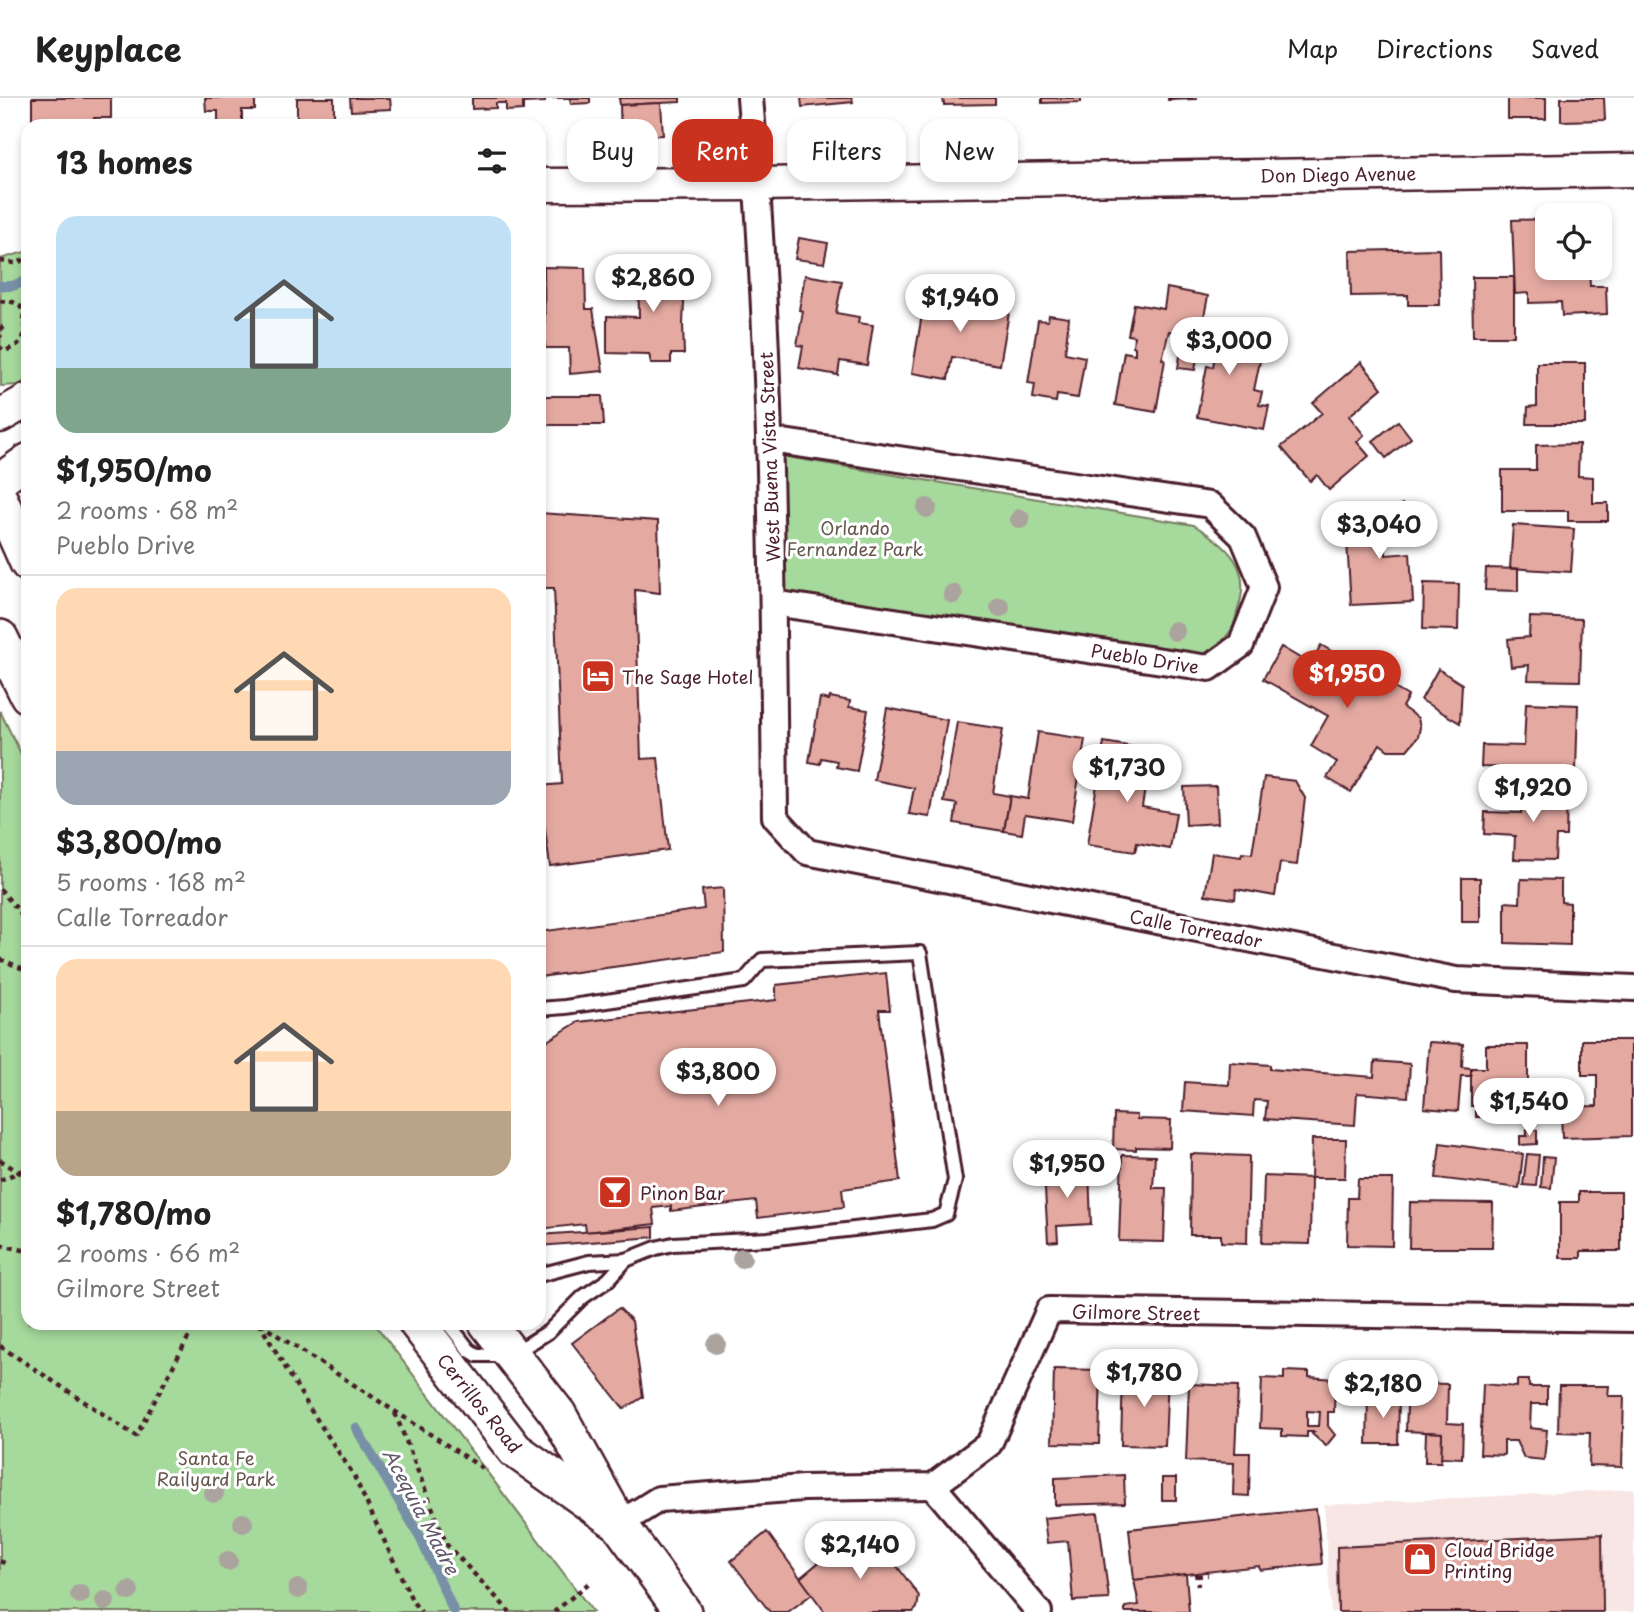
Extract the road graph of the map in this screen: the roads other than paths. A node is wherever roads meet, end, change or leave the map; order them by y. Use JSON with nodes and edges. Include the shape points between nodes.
{"nodes":[{"id":1,"x":750,"y":98,"type":"edge"},
{"id":2,"x":1634,"y":170,"type":"edge"},
{"id":3,"x":757,"y":184,"type":"junction"},
{"id":4,"x":546,"y":185,"type":"edge"},
{"id":5,"x":21,"y":404,"type":"edge"},
{"id":6,"x":0,"y":416,"type":"edge"},
{"id":7,"x":770,"y":440,"type":"junction"},
{"id":8,"x":21,"y":465,"type":"edge"},
{"id":9,"x":0,"y":480,"type":"edge"},
{"id":10,"x":0,"y":500,"type":"edge"},
{"id":11,"x":21,"y":547,"type":"edge"},
{"id":12,"x":773,"y":603,"type":"junction"},
{"id":13,"x":0,"y":638,"type":"edge"},
{"id":14,"x":16,"y":678,"type":"edge"},
{"id":15,"x":775,"y":817,"type":"joint"},
{"id":16,"x":1634,"y":988,"type":"edge"},
{"id":17,"x":546,"y":1008,"type":"edge"},
{"id":18,"x":626,"y":1260,"type":"junction"},
{"id":19,"x":546,"y":1273,"type":"edge"},
{"id":20,"x":1634,"y":1319,"type":"edge"},
{"id":21,"x":421,"y":1330,"type":"edge"},
{"id":22,"x":453,"y":1330,"type":"edge"},
{"id":23,"x":492,"y":1330,"type":"edge"},
{"id":24,"x":511,"y":1355,"type":"junction"},
{"id":25,"x":933,"y":1486,"type":"junction"},
{"id":26,"x":620,"y":1524,"type":"junction"},
{"id":27,"x":683,"y":1612,"type":"edge"},
{"id":28,"x":1039,"y":1612,"type":"edge"}],
"edges":[{"from":1,"to":3,"type":"street","name":"West Buena Vista Street"},
{"from":2,"to":3,"type":"street","name":"Don Diego Avenue"},
{"from":3,"to":4,"type":"street","name":"Don Diego Avenue"},
{"from":3,"to":7,"type":"street","name":"West Buena Vista Street"},
{"from":5,"to":6,"type":"street"},
{"from":7,"to":12,"type":"street","name":"West Buena Vista Street"},
{"from":7,"to":12,"type":"street","name":"Pueblo Drive","via":[[1210,505],[1243,537],[1264,587],[1241,645],[1209,668]]},
{"from":8,"to":9,"type":"street"},
{"from":10,"to":11,"type":"main road"},
{"from":12,"to":15,"type":"street","name":"West Buena Vista Street"},
{"from":13,"to":14,"type":"main road"},
{"from":15,"to":16,"type":"street","name":"Calle Torreador","via":[[807,852],[1456,980]]},
{"from":17,"to":18,"type":"lane","via":[[744,981],[762,960],[920,953],[955,1180],[946,1214],[932,1220],[768,1239],[673,1244]]},
{"from":18,"to":19,"type":"lane","via":[[589,1262]]},
{"from":18,"to":24,"type":"lane","via":[[548,1332]]},
{"from":20,"to":25,"type":"street","name":"Gilmore Street","via":[[1049,1310],[989,1444]]},
{"from":21,"to":26,"type":"main road","name":"Cerrillos Road","via":[[515,1450]]},
{"from":22,"to":24,"type":"lane","via":[[477,1355]]},
{"from":23,"to":24,"type":"main road","name":"Cerrillos Road"},
{"from":24,"to":26,"type":"main road","name":"Cerrillos Road","via":[[558,1414]]},
{"from":25,"to":26,"type":"street","via":[[803,1488],[659,1499]]},
{"from":25,"to":28,"type":"street"},
{"from":26,"to":27,"type":"main road","name":"Cerrillos Road"}]}
